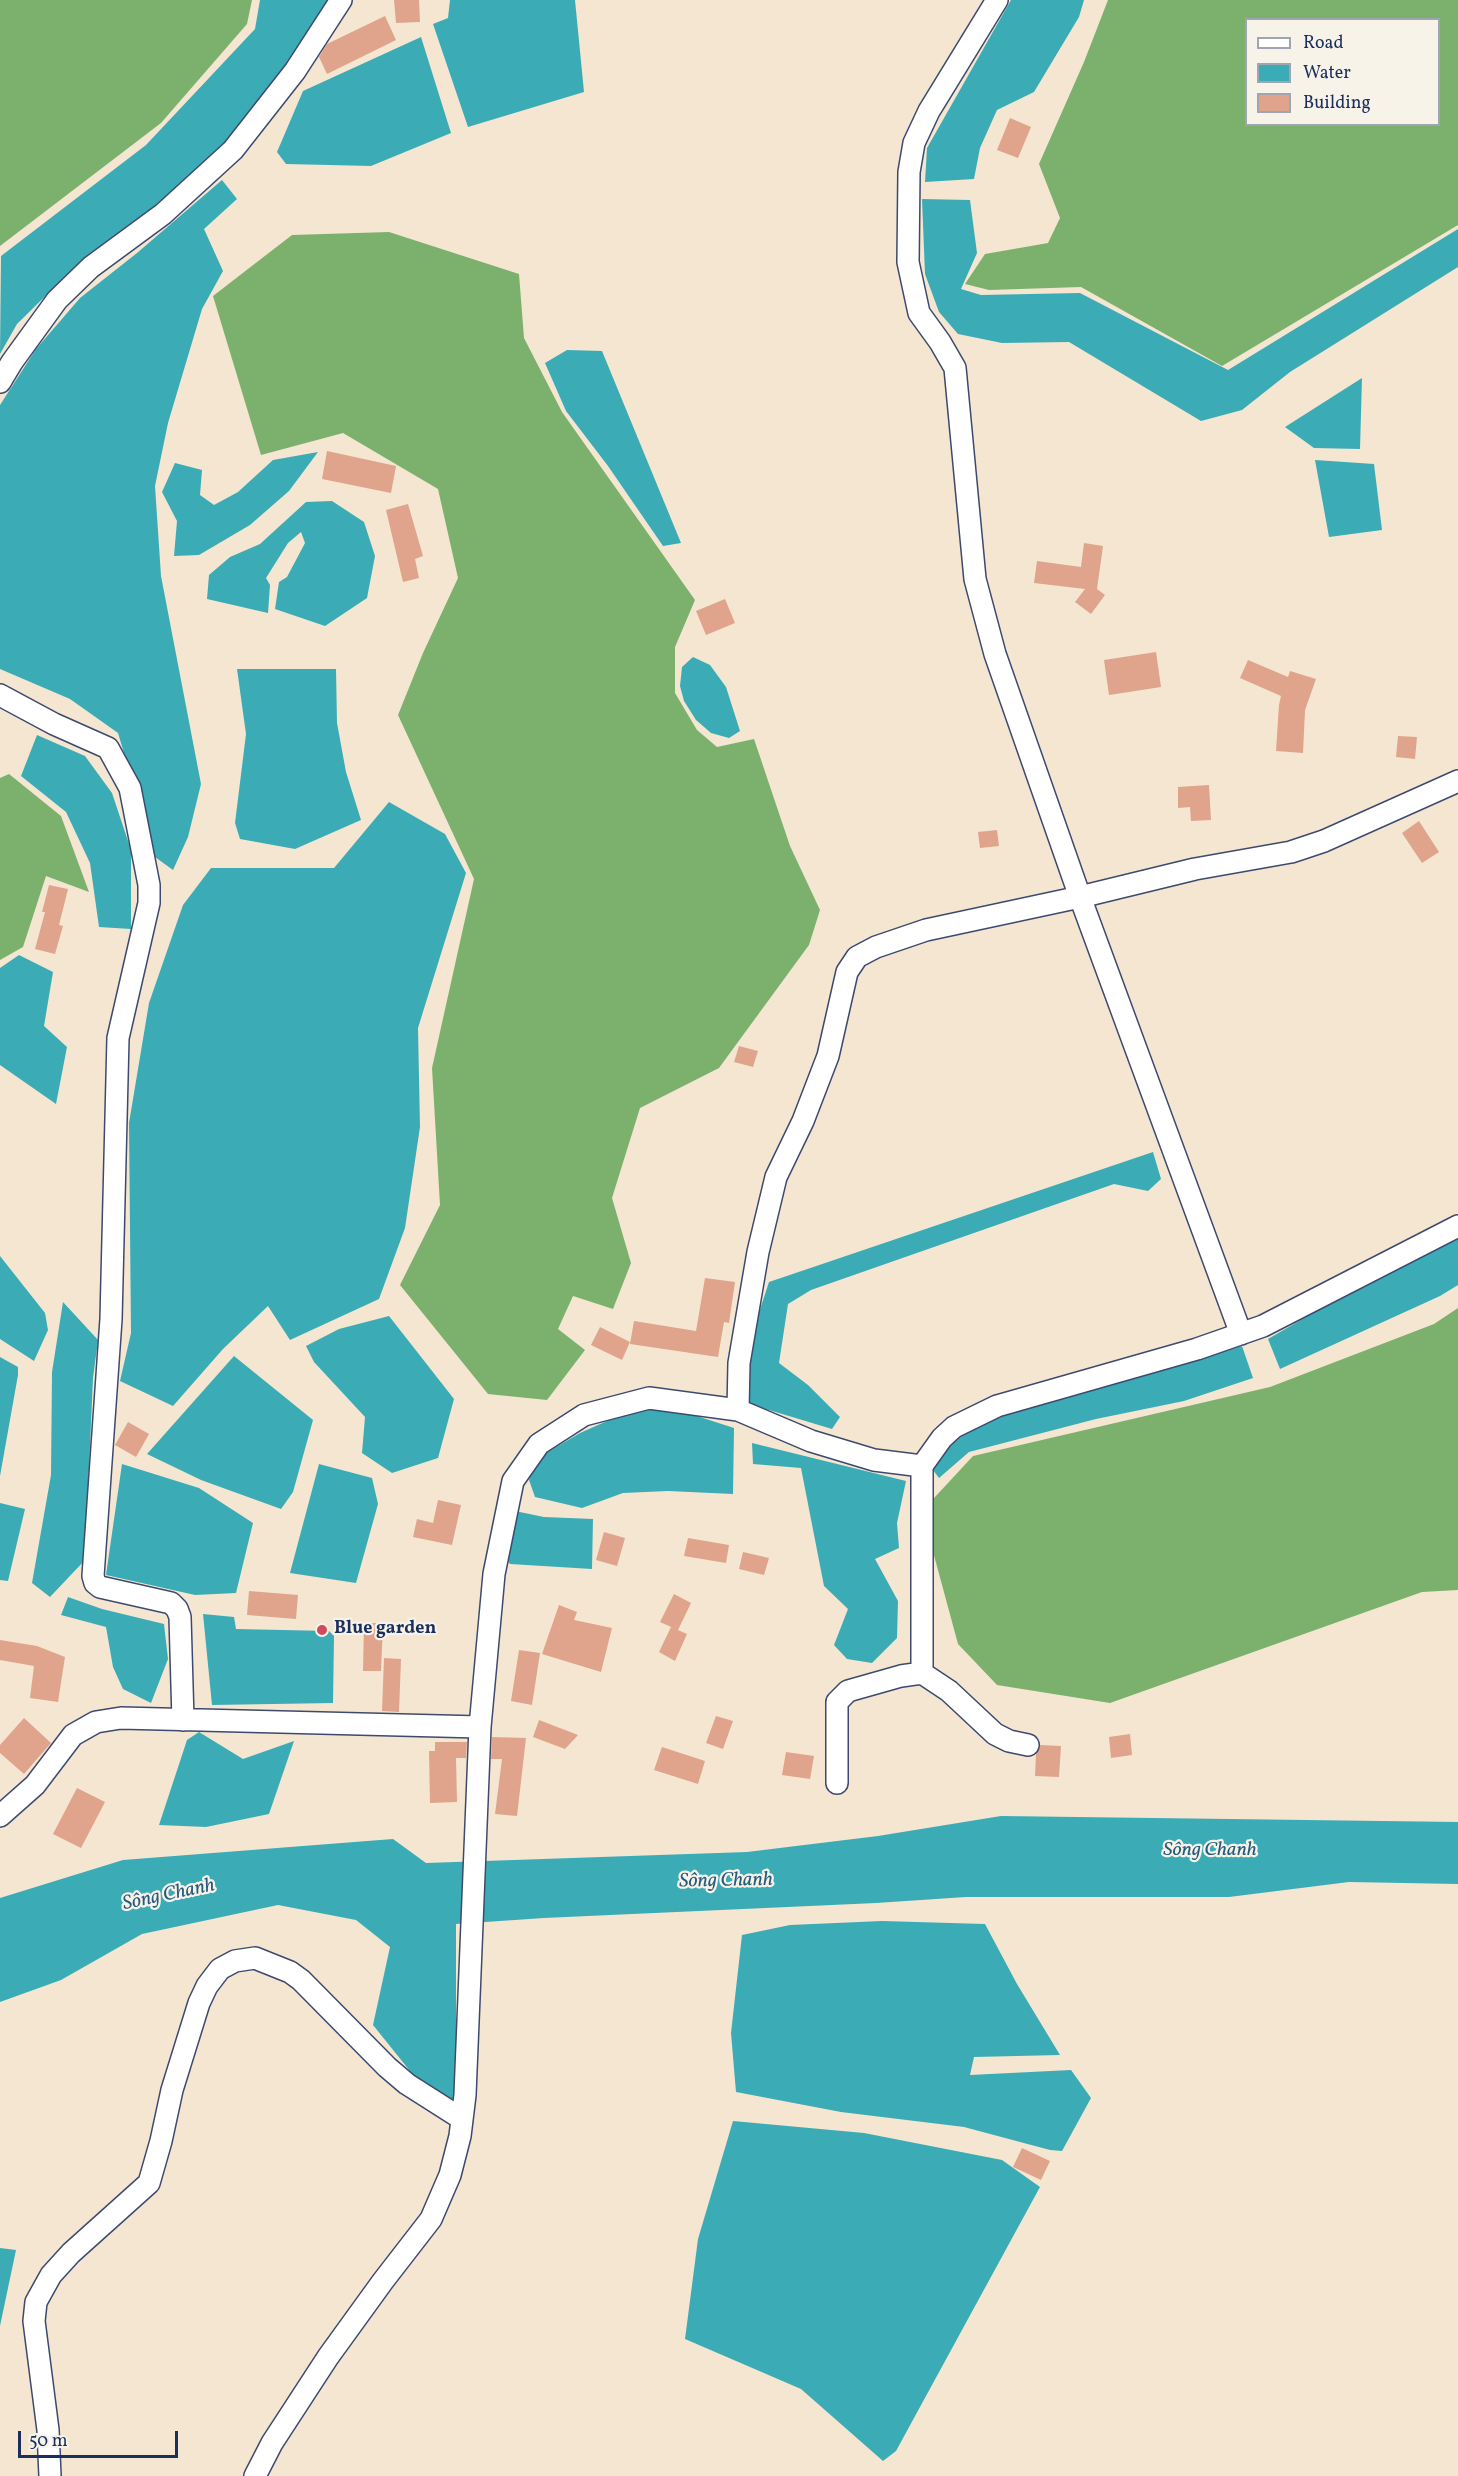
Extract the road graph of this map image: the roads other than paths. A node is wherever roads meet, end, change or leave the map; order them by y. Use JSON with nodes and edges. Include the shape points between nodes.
{"nodes":[{"id":1,"x":341,"y":0,"type":"edge"},
{"id":2,"x":997,"y":0,"type":"edge"},
{"id":3,"x":0,"y":382,"type":"edge"},
{"id":4,"x":0,"y":695,"type":"edge"},
{"id":5,"x":1458,"y":781,"type":"edge"},
{"id":6,"x":1080,"y":897,"type":"junction"},
{"id":7,"x":1458,"y":1226,"type":"edge"},
{"id":8,"x":1241,"y":1334,"type":"junction"},
{"id":9,"x":738,"y":1410,"type":"junction"},
{"id":10,"x":922,"y":1466,"type":"junction"},
{"id":11,"x":922,"y":1673,"type":"junction"},
{"id":12,"x":183,"y":1720,"type":"junction"},
{"id":13,"x":480,"y":1727,"type":"junction"},
{"id":14,"x":1028,"y":1745,"type":"dead end"},
{"id":15,"x":837,"y":1784,"type":"dead end"},
{"id":16,"x":0,"y":1816,"type":"edge"},
{"id":17,"x":462,"y":2119,"type":"junction"},
{"id":18,"x":50,"y":2476,"type":"edge"},
{"id":19,"x":255,"y":2476,"type":"edge"}],
"edges":[{"from":1,"to":3,"type":"street","via":[[295,71],[233,150],[163,214],[91,267],[57,300]]},
{"from":2,"to":6,"type":"street","via":[[914,142],[909,172],[908,262],[919,313],[955,369],[975,579],[995,654]]},
{"from":4,"to":12,"type":"street","via":[[108,748],[130,788],[149,885],[149,903],[118,1038],[111,1319],[93,1576],[100,1587],[171,1603],[177,1609]]},
{"from":5,"to":6,"type":"street","via":[[1291,852],[1195,869]]},
{"from":6,"to":8,"type":"street"},
{"from":6,"to":9,"type":"street","via":[[926,930],[857,957],[847,972],[828,1056],[776,1177],[758,1252],[739,1363]]},
{"from":7,"to":8,"type":"street"},
{"from":8,"to":10,"type":"street","via":[[997,1406],[954,1427]]},
{"from":9,"to":10,"type":"street","via":[[811,1441],[874,1460]]},
{"from":9,"to":13,"type":"street","via":[[649,1398],[584,1415],[539,1444],[513,1481],[494,1574]]},
{"from":10,"to":11,"type":"street"},
{"from":11,"to":14,"type":"street","via":[[949,1691],[995,1734]]},
{"from":11,"to":15,"type":"street","via":[[848,1691],[837,1702]]},
{"from":12,"to":13,"type":"street"},
{"from":12,"to":16,"type":"street","via":[[121,1718],[96,1722],[73,1735],[35,1785]]},
{"from":13,"to":17,"type":"street"},
{"from":17,"to":18,"type":"street","via":[[387,2067],[290,1972],[255,1958],[235,1961],[220,1969],[200,2003],[172,2090],[149,2183],[71,2253],[51,2275],[36,2302],[34,2321]]},
{"from":17,"to":19,"type":"street","via":[[450,2175],[431,2219],[328,2357]]}]}
